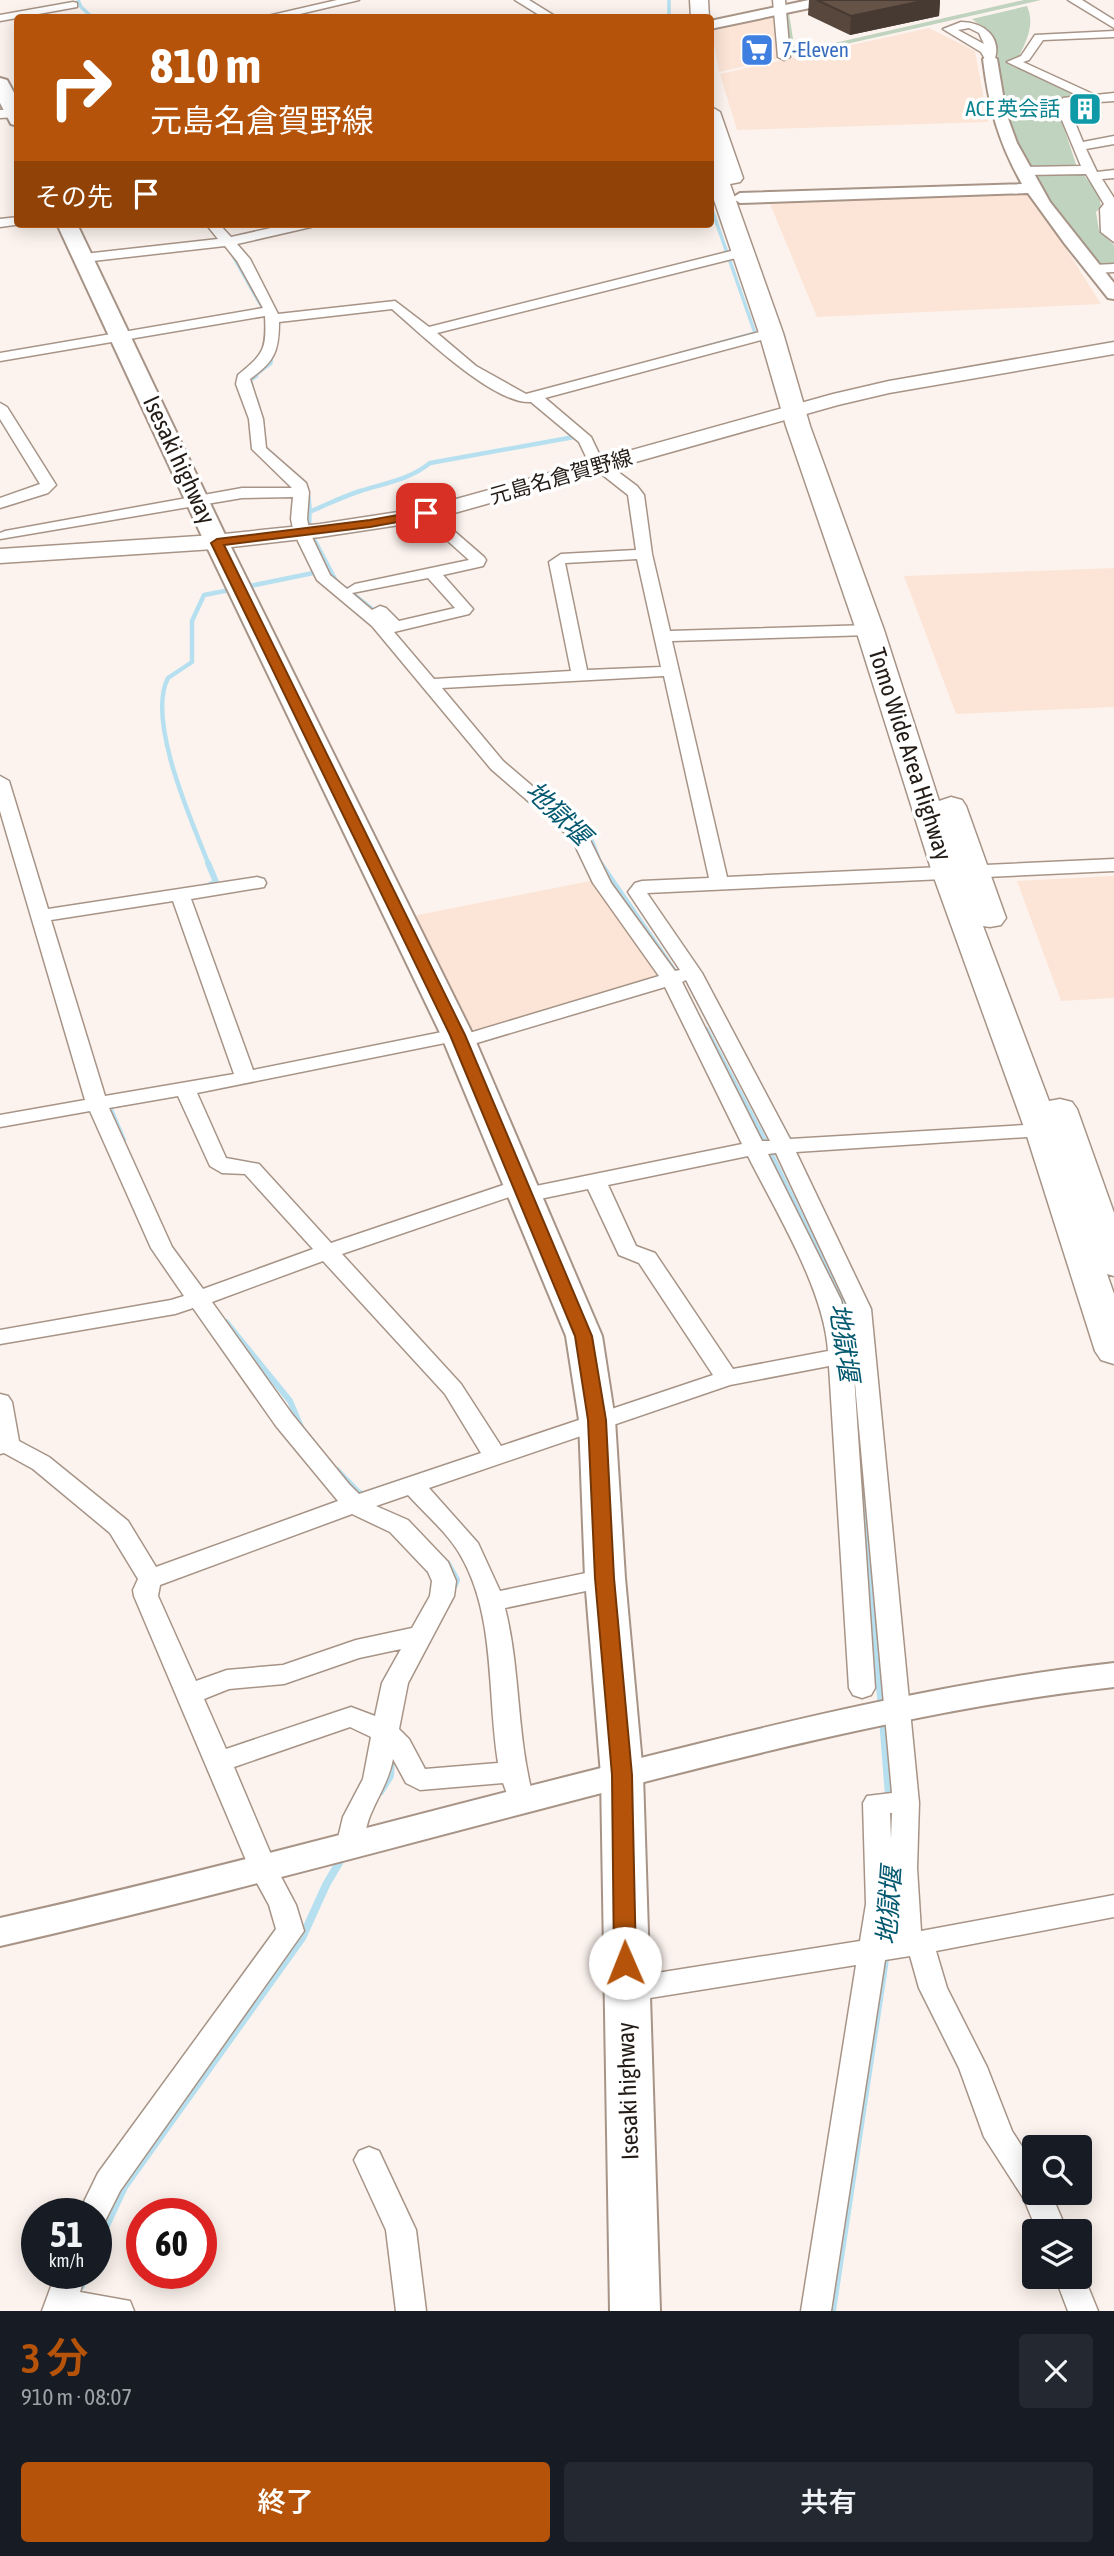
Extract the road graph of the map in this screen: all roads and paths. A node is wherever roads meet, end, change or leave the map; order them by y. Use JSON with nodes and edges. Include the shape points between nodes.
{"nodes":[{"id":1,"x":353,"y":0,"type":"edge"},
{"id":2,"x":521,"y":0,"type":"edge"},
{"id":3,"x":802,"y":0,"type":"edge"},
{"id":4,"x":829,"y":0,"type":"edge"},
{"id":5,"x":1073,"y":0,"type":"edge"},
{"id":6,"x":73,"y":5,"type":"dead end"},
{"id":7,"x":779,"y":5,"type":"edge"},
{"id":8,"x":22,"y":14,"type":"edge"},
{"id":9,"x":284,"y":14,"type":"edge"},
{"id":10,"x":546,"y":14,"type":"edge"},
{"id":11,"x":714,"y":21,"type":"edge"},
{"id":12,"x":1114,"y":25,"type":"edge"},
{"id":13,"x":1114,"y":34,"type":"edge"},
{"id":14,"x":784,"y":57,"type":"dead end"},
{"id":15,"x":990,"y":59,"type":"dead end"},
{"id":16,"x":0,"y":84,"type":"edge"},
{"id":17,"x":1114,"y":97,"type":"edge"},
{"id":18,"x":1091,"y":98,"type":"junction"},
{"id":19,"x":12,"y":115,"type":"edge"},
{"id":20,"x":714,"y":123,"type":"edge"},
{"id":21,"x":1114,"y":140,"type":"edge"},
{"id":22,"x":1079,"y":146,"type":"junction"},
{"id":23,"x":714,"y":168,"type":"edge"},
{"id":24,"x":1024,"y":171,"type":"junction"},
{"id":25,"x":1091,"y":173,"type":"junction"},
{"id":26,"x":1114,"y":174,"type":"edge"},
{"id":27,"x":1033,"y":188,"type":"junction"},
{"id":28,"x":740,"y":198,"type":"junction"},
{"id":29,"x":1110,"y":209,"type":"edge"},
{"id":30,"x":68,"y":228,"type":"edge"},
{"id":31,"x":216,"y":228,"type":"edge"},
{"id":32,"x":289,"y":228,"type":"edge"},
{"id":33,"x":1114,"y":238,"type":"edge"},
{"id":34,"x":228,"y":242,"type":"junction"},
{"id":35,"x":743,"y":253,"type":"junction"},
{"id":36,"x":84,"y":258,"type":"junction"},
{"id":37,"x":1114,"y":268,"type":"edge"},
{"id":38,"x":1094,"y":269,"type":"junction"},
{"id":39,"x":1114,"y":294,"type":"edge"},
{"id":40,"x":272,"y":315,"type":"junction"},
{"id":41,"x":425,"y":332,"type":"junction"},
{"id":42,"x":771,"y":333,"type":"junction"},
{"id":43,"x":122,"y":338,"type":"junction"},
{"id":44,"x":1114,"y":348,"type":"edge"},
{"id":45,"x":0,"y":357,"type":"edge"},
{"id":46,"x":534,"y":397,"type":"junction"},
{"id":47,"x":0,"y":407,"type":"edge"},
{"id":48,"x":804,"y":408,"type":"junction"},
{"id":49,"x":599,"y":466,"type":"junction"},
{"id":50,"x":301,"y":492,"type":"junction"},
{"id":51,"x":199,"y":500,"type":"junction"},
{"id":52,"x":0,"y":503,"type":"edge"},
{"id":53,"x":426,"y":513,"type":"junction"},
{"id":54,"x":302,"y":533,"type":"junction"},
{"id":55,"x":217,"y":543,"type":"junction"},
{"id":56,"x":5,"y":544,"type":"edge"},
{"id":57,"x":644,"y":554,"type":"junction"},
{"id":58,"x":432,"y":573,"type":"junction"},
{"id":59,"x":359,"y":599,"type":"junction"},
{"id":60,"x":870,"y":630,"type":"junction"},
{"id":61,"x":665,"y":636,"type":"junction"},
{"id":62,"x":672,"y":671,"type":"junction"},
{"id":63,"x":580,"y":675,"type":"junction"},
{"id":64,"x":428,"y":684,"type":"junction"},
{"id":65,"x":1,"y":788,"type":"edge"},
{"id":66,"x":1114,"y":865,"type":"edge"},
{"id":67,"x":960,"y":872,"type":"junction"},
{"id":68,"x":719,"y":882,"type":"junction"},
{"id":69,"x":257,"y":883,"type":"dead end"},
{"id":70,"x":180,"y":895,"type":"junction"},
{"id":71,"x":39,"y":916,"type":"junction"},
{"id":72,"x":681,"y":975,"type":"junction"},
{"id":73,"x":458,"y":1038,"type":"junction"},
{"id":74,"x":246,"y":1078,"type":"junction"},
{"id":75,"x":185,"y":1089,"type":"junction"},
{"id":76,"x":97,"y":1104,"type":"junction"},
{"id":77,"x":0,"y":1121,"type":"edge"},
{"id":78,"x":1042,"y":1130,"type":"junction"},
{"id":79,"x":783,"y":1146,"type":"junction"},
{"id":80,"x":755,"y":1148,"type":"junction"},
{"id":81,"x":595,"y":1180,"type":"junction"},
{"id":82,"x":523,"y":1191,"type":"junction"},
{"id":83,"x":326,"y":1252,"type":"junction"},
{"id":84,"x":1114,"y":1264,"type":"edge"},
{"id":85,"x":195,"y":1298,"type":"junction"},
{"id":86,"x":0,"y":1337,"type":"edge"},
{"id":87,"x":1114,"y":1351,"type":"edge"},
{"id":88,"x":864,"y":1353,"type":"junction"},
{"id":89,"x":838,"y":1354,"type":"junction"},
{"id":90,"x":727,"y":1378,"type":"junction"},
{"id":91,"x":0,"y":1402,"type":"edge"},
{"id":92,"x":597,"y":1420,"type":"junction"},
{"id":93,"x":2,"y":1444,"type":"edge"},
{"id":94,"x":496,"y":1457,"type":"junction"},
{"id":95,"x":412,"y":1485,"type":"junction"},
{"id":96,"x":355,"y":1504,"type":"junction"},
{"id":97,"x":605,"y":1578,"type":"junction"},
{"id":98,"x":150,"y":1579,"type":"junction"},
{"id":99,"x":491,"y":1602,"type":"junction"},
{"id":100,"x":419,"y":1636,"type":"junction"},
{"id":101,"x":1114,"y":1675,"type":"edge"},
{"id":102,"x":862,"y":1688,"type":"dead end"},
{"id":103,"x":189,"y":1694,"type":"junction"},
{"id":104,"x":898,"y":1708,"type":"junction"},
{"id":105,"x":385,"y":1732,"type":"junction"},
{"id":106,"x":220,"y":1761,"type":"junction"},
{"id":107,"x":622,"y":1775,"type":"junction"},
{"id":108,"x":516,"y":1786,"type":"junction"},
{"id":109,"x":906,"y":1802,"type":"junction"},
{"id":110,"x":349,"y":1846,"type":"junction"},
{"id":111,"x":264,"y":1870,"type":"junction"},
{"id":112,"x":1114,"y":1906,"type":"edge"},
{"id":113,"x":1,"y":1928,"type":"edge"},
{"id":114,"x":914,"y":1944,"type":"junction"},
{"id":115,"x":873,"y":1950,"type":"junction"},
{"id":116,"x":625,"y":1990,"type":"junction"},
{"id":117,"x":369,"y":2160,"type":"dead end"},
{"id":118,"x":1022,"y":2172,"type":"edge"},
{"id":119,"x":101,"y":2198,"type":"edge"},
{"id":120,"x":65,"y":2289,"type":"edge"},
{"id":121,"x":1075,"y":2289,"type":"edge"},
{"id":122,"x":58,"y":2307,"type":"edge"},
{"id":123,"x":119,"y":2311,"type":"edge"},
{"id":124,"x":411,"y":2311,"type":"edge"},
{"id":125,"x":635,"y":2311,"type":"edge"},
{"id":126,"x":816,"y":2311,"type":"edge"},
{"id":127,"x":1083,"y":2311,"type":"edge"}],
"edges":[{"from":1,"to":9,"type":"street"},
{"from":2,"to":10,"type":"street"},
{"from":3,"to":7,"type":"street"},
{"from":4,"to":7,"type":"street"},
{"from":5,"to":12,"type":"street"},
{"from":6,"to":8,"type":"street"},
{"from":7,"to":11,"type":"street"},
{"from":7,"to":14,"type":"street"},
{"from":13,"to":18,"type":"street","via":[[1039,37],[1026,58],[1013,62]]},
{"from":15,"to":24,"type":"street","via":[[1008,143]]},
{"from":16,"to":19,"type":"main road"},
{"from":17,"to":18,"type":"street"},
{"from":18,"to":22,"type":"street","via":[[1067,101],[1063,108]]},
{"from":20,"to":28,"type":"highway","name":"Tomo Wide Area Highway"},
{"from":21,"to":22,"type":"street"},
{"from":22,"to":25,"type":"street"},
{"from":23,"to":35,"type":"highway","name":"Tomo Wide Area Highway"},
{"from":24,"to":25,"type":"street"},
{"from":24,"to":27,"type":"street"},
{"from":25,"to":26,"type":"street"},
{"from":25,"to":29,"type":"street"},
{"from":27,"to":28,"type":"street"},
{"from":27,"to":38,"type":"street"},
{"from":28,"to":48,"type":"highway","name":"Tomo Wide Area Highway","via":[[787,318]]},
{"from":29,"to":33,"type":"street","via":[[1108,232]]},
{"from":30,"to":36,"type":"main road","name":"Isesaki highway"},
{"from":31,"to":34,"type":"street"},
{"from":32,"to":34,"type":"street"},
{"from":34,"to":36,"type":"street"},
{"from":34,"to":40,"type":"street","via":[[243,259]]},
{"from":35,"to":41,"type":"street"},
{"from":35,"to":42,"type":"highway","name":"Tomo Wide Area Highway"},
{"from":36,"to":43,"type":"main road","name":"Isesaki highway"},
{"from":37,"to":38,"type":"street"},
{"from":38,"to":39,"type":"street"},
{"from":40,"to":41,"type":"street","via":[[395,305]]},
{"from":40,"to":43,"type":"street"},
{"from":40,"to":50,"type":"street","via":[[267,357],[243,378],[243,384],[256,419],[259,449],[299,483]]},
{"from":41,"to":46,"type":"street","via":[[492,383],[524,398]]},
{"from":42,"to":46,"type":"street"},
{"from":42,"to":48,"type":"highway","name":"Tomo Wide Area Highway"},
{"from":43,"to":45,"type":"street"},
{"from":43,"to":51,"type":"main road","name":"Isesaki highway"},
{"from":44,"to":48,"type":"main road","name":"元島名倉賀野線","via":[[889,387]]},
{"from":46,"to":49,"type":"street","via":[[586,440]]},
{"from":47,"to":52,"type":"street","via":[[48,485]]},
{"from":48,"to":49,"type":"main road","name":"元島名倉賀野線"},
{"from":48,"to":60,"type":"highway","name":"Tomo Wide Area Highway"},
{"from":48,"to":67,"type":"highway","name":"Tomo Wide Area Highway"},
{"from":49,"to":53,"type":"main road","name":"元島名倉賀野線"},
{"from":49,"to":57,"type":"street","via":[[636,495]]},
{"from":50,"to":51,"type":"street","via":[[255,492]]},
{"from":50,"to":54,"type":"street"},
{"from":51,"to":55,"type":"main road","name":"Isesaki highway"},
{"from":51,"to":56,"type":"street"},
{"from":53,"to":54,"type":"main road","name":"元島名倉賀野線"},
{"from":53,"to":58,"type":"street","via":[[478,560]]},
{"from":54,"to":55,"type":"main road","name":"元島名倉賀野線"},
{"from":54,"to":59,"type":"street","via":[[318,570]]},
{"from":55,"to":56,"type":"main road","name":"元島名倉賀野線"},
{"from":55,"to":73,"type":"main road","name":"Isesaki highway"},
{"from":57,"to":61,"type":"street"},
{"from":57,"to":63,"type":"street","via":[[557,562]]},
{"from":58,"to":59,"type":"street","via":[[355,589]]},
{"from":58,"to":59,"type":"street","via":[[463,611],[395,627]]},
{"from":59,"to":64,"type":"street"},
{"from":60,"to":61,"type":"street"},
{"from":60,"to":67,"type":"highway","name":"Tomo Wide Area Highway"},
{"from":61,"to":62,"type":"street"},
{"from":62,"to":63,"type":"street"},
{"from":62,"to":68,"type":"street"},
{"from":63,"to":64,"type":"street"},
{"from":64,"to":72,"type":"street","via":[[497,765],[580,836],[602,883]]},
{"from":65,"to":71,"type":"street"},
{"from":66,"to":67,"type":"street"},
{"from":67,"to":68,"type":"street"},
{"from":67,"to":78,"type":"highway","name":"Tomo Wide Area Highway"},
{"from":67,"to":84,"type":"highway","name":"Tomo Wide Area Highway"},
{"from":68,"to":72,"type":"street","via":[[642,887],[637,892]]},
{"from":69,"to":70,"type":"street"},
{"from":70,"to":71,"type":"street"},
{"from":70,"to":74,"type":"street"},
{"from":71,"to":76,"type":"street"},
{"from":72,"to":73,"type":"street"},
{"from":72,"to":79,"type":"street"},
{"from":72,"to":80,"type":"street"},
{"from":73,"to":74,"type":"street"},
{"from":73,"to":82,"type":"main road","name":"Isesaki highway"},
{"from":74,"to":75,"type":"street"},
{"from":75,"to":76,"type":"street"},
{"from":75,"to":83,"type":"street","via":[[217,1161],[222,1166],[252,1168]]},
{"from":76,"to":77,"type":"street"},
{"from":76,"to":85,"type":"street","via":[[158,1240]]},
{"from":78,"to":79,"type":"street"},
{"from":78,"to":87,"type":"highway","name":"Tomo Wide Area Highway"},
{"from":79,"to":80,"type":"street"},
{"from":79,"to":88,"type":"street","via":[[855,1295]]},
{"from":80,"to":81,"type":"street"},
{"from":80,"to":89,"type":"street","via":[[830,1300],[838,1326]]},
{"from":81,"to":82,"type":"street"},
{"from":81,"to":90,"type":"street","via":[[627,1250],[647,1258]]},
{"from":82,"to":83,"type":"street"},
{"from":82,"to":92,"type":"main road","name":"Isesaki highway","via":[[584,1336]]},
{"from":83,"to":85,"type":"street"},
{"from":83,"to":94,"type":"street","via":[[453,1389]]},
{"from":85,"to":86,"type":"street","via":[[175,1307]]},
{"from":85,"to":96,"type":"street","via":[[284,1420]]},
{"from":88,"to":89,"type":"street"},
{"from":88,"to":104,"type":"street"},
{"from":89,"to":90,"type":"street"},
{"from":89,"to":102,"type":"street"},
{"from":90,"to":92,"type":"street"},
{"from":91,"to":93,"type":"street","via":[[8,1439]]},
{"from":92,"to":94,"type":"street"},
{"from":92,"to":97,"type":"main road","name":"Isesaki highway"},
{"from":93,"to":98,"type":"street","via":[[41,1463],[119,1527]]},
{"from":94,"to":95,"type":"street"},
{"from":95,"to":96,"type":"street"},
{"from":95,"to":99,"type":"street","via":[[474,1557]]},
{"from":96,"to":98,"type":"street"},
{"from":96,"to":100,"type":"street","via":[[399,1526],[439,1568],[444,1581],[442,1596]]},
{"from":97,"to":99,"type":"street"},
{"from":97,"to":107,"type":"main road","name":"Isesaki highway"},
{"from":98,"to":103,"type":"street","via":[[146,1596]]},
{"from":99,"to":108,"type":"street"},
{"from":100,"to":103,"type":"street","via":[[356,1649],[284,1674],[228,1680]]},
{"from":100,"to":105,"type":"street","via":[[395,1684]]},
{"from":101,"to":104,"type":"street","via":[[983,1690]]},
{"from":103,"to":106,"type":"street"},
{"from":104,"to":107,"type":"street"},
{"from":104,"to":109,"type":"street"},
{"from":105,"to":106,"type":"street","via":[[351,1717]]},
{"from":105,"to":108,"type":"street","via":[[401,1747],[410,1771],[420,1780]]},
{"from":105,"to":110,"type":"street","via":[[376,1779],[355,1817]]},
{"from":106,"to":111,"type":"street"},
{"from":107,"to":108,"type":"street"},
{"from":107,"to":116,"type":"main road","name":"Isesaki highway"},
{"from":108,"to":110,"type":"street"},
{"from":109,"to":114,"type":"street","via":[[903,1868]]},
{"from":109,"to":115,"type":"street","via":[[876,1802],[880,1905]]},
{"from":110,"to":111,"type":"street"},
{"from":111,"to":113,"type":"street"},
{"from":111,"to":119,"type":"street","via":[[289,1917],[290,1931]]},
{"from":112,"to":114,"type":"street"},
{"from":114,"to":115,"type":"street"},
{"from":114,"to":118,"type":"street","via":[[973,2067],[999,2137]]},
{"from":115,"to":116,"type":"street"},
{"from":115,"to":126,"type":"street"},
{"from":116,"to":125,"type":"main road","name":"Isesaki highway"},
{"from":117,"to":124,"type":"street","via":[[401,2230]]},
{"from":120,"to":122,"type":"street"},
{"from":121,"to":127,"type":"street"},
{"from":122,"to":123,"type":"street"}]}
